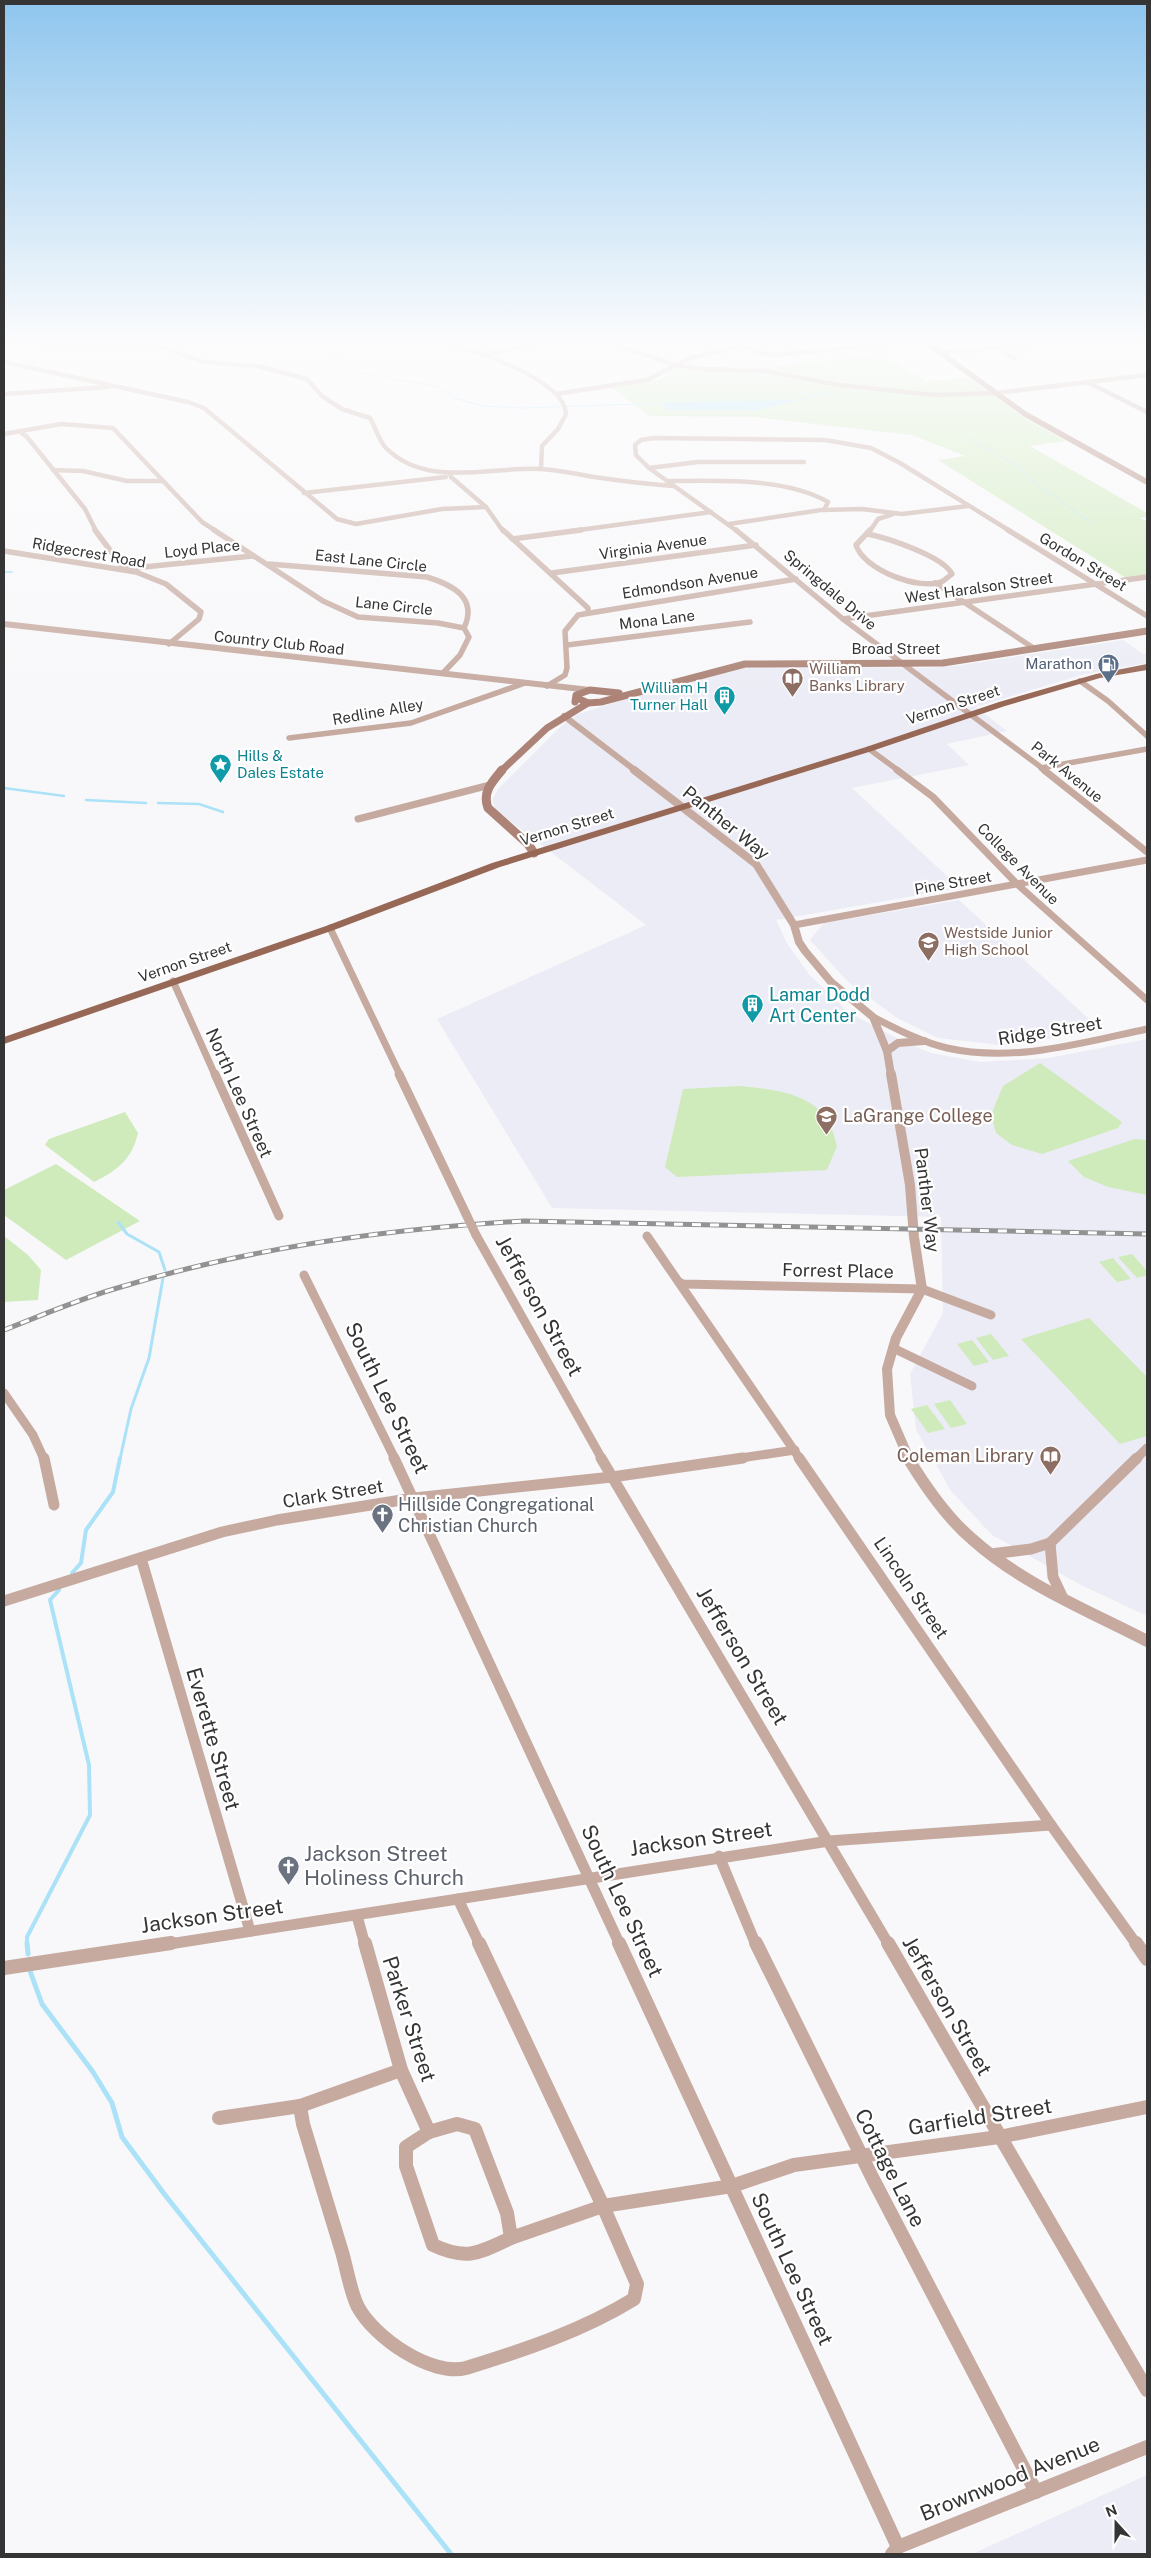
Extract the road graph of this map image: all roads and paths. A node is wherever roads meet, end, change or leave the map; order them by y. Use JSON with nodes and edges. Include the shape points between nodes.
{"nodes":[{"id":1,"x":44,"y":459,"type":"edge"},
{"id":2,"x":143,"y":459,"type":"edge"},
{"id":3,"x":264,"y":459,"type":"edge"},
{"id":4,"x":405,"y":459,"type":"edge"},
{"id":5,"x":541,"y":459,"type":"edge"},
{"id":6,"x":640,"y":459,"type":"edge"},
{"id":7,"x":893,"y":459,"type":"edge"},
{"id":8,"x":1106,"y":459,"type":"edge"},
{"id":9,"x":804,"y":462,"type":"dead end"},
{"id":10,"x":649,"y":468,"type":"junction"},
{"id":11,"x":541,"y":469,"type":"junction"},
{"id":12,"x":53,"y":470,"type":"junction"},
{"id":13,"x":451,"y":475,"type":"junction"},
{"id":14,"x":164,"y":481,"type":"junction"},
{"id":15,"x":668,"y":481,"type":"junction"},
{"id":16,"x":1147,"y":482,"type":"edge"},
{"id":17,"x":674,"y":486,"type":"junction"},
{"id":18,"x":304,"y":493,"type":"junction"},
{"id":19,"x":968,"y":506,"type":"junction"},
{"id":20,"x":486,"y":507,"type":"junction"},
{"id":21,"x":824,"y":510,"type":"junction"},
{"id":22,"x":712,"y":512,"type":"junction"},
{"id":23,"x":893,"y":514,"type":"junction"},
{"id":24,"x":729,"y":524,"type":"junction"},
{"id":25,"x":868,"y":534,"type":"junction"},
{"id":26,"x":512,"y":539,"type":"junction"},
{"id":27,"x":756,"y":545,"type":"junction"},
{"id":28,"x":4,"y":551,"type":"edge"},
{"id":29,"x":252,"y":556,"type":"junction"},
{"id":30,"x":267,"y":564,"type":"junction"},
{"id":31,"x":327,"y":568,"type":"junction"},
{"id":32,"x":124,"y":569,"type":"junction"},
{"id":33,"x":282,"y":573,"type":"junction"},
{"id":34,"x":552,"y":573,"type":"junction"},
{"id":35,"x":1147,"y":577,"type":"edge"},
{"id":36,"x":796,"y":579,"type":"junction"},
{"id":37,"x":934,"y":583,"type":"junction"},
{"id":38,"x":1095,"y":584,"type":"junction"},
{"id":39,"x":966,"y":603,"type":"junction"},
{"id":40,"x":588,"y":612,"type":"junction"},
{"id":41,"x":1147,"y":616,"type":"edge"},
{"id":42,"x":843,"y":619,"type":"junction"},
{"id":43,"x":750,"y":622,"type":"dead end"},
{"id":44,"x":4,"y":624,"type":"edge"},
{"id":45,"x":464,"y":628,"type":"junction"},
{"id":46,"x":1147,"y":631,"type":"edge"},
{"id":47,"x":169,"y":644,"type":"junction"},
{"id":48,"x":567,"y":645,"type":"junction"},
{"id":49,"x":1035,"y":649,"type":"junction"},
{"id":50,"x":902,"y":664,"type":"junction"},
{"id":51,"x":1147,"y":667,"type":"edge"},
{"id":52,"x":443,"y":673,"type":"junction"},
{"id":53,"x":1080,"y":680,"type":"junction"},
{"id":54,"x":525,"y":683,"type":"junction"},
{"id":55,"x":550,"y":686,"type":"junction"},
{"id":56,"x":590,"y":690,"type":"junction"},
{"id":57,"x":577,"y":696,"type":"junction"},
{"id":58,"x":606,"y":696,"type":"junction"},
{"id":59,"x":588,"y":702,"type":"junction"},
{"id":60,"x":568,"y":713,"type":"junction"},
{"id":61,"x":969,"y":715,"type":"junction"},
{"id":62,"x":1147,"y":736,"type":"edge"},
{"id":63,"x":289,"y":738,"type":"dead end"},
{"id":64,"x":869,"y":749,"type":"junction"},
{"id":65,"x":1147,"y":749,"type":"edge"},
{"id":66,"x":1041,"y":768,"type":"junction"},
{"id":67,"x":490,"y":785,"type":"junction"},
{"id":68,"x":682,"y":808,"type":"junction"},
{"id":69,"x":358,"y":819,"type":"dead end"},
{"id":70,"x":1147,"y":852,"type":"edge"},
{"id":71,"x":534,"y":853,"type":"junction"},
{"id":72,"x":1147,"y":860,"type":"edge"},
{"id":73,"x":1016,"y":884,"type":"junction"},
{"id":74,"x":794,"y":925,"type":"junction"},
{"id":75,"x":330,"y":928,"type":"junction"},
{"id":76,"x":173,"y":981,"type":"junction"},
{"id":77,"x":1147,"y":1000,"type":"edge"},
{"id":78,"x":873,"y":1017,"type":"junction"},
{"id":79,"x":1147,"y":1029,"type":"edge"},
{"id":80,"x":4,"y":1041,"type":"edge"},
{"id":81,"x":924,"y":1041,"type":"junction"},
{"id":82,"x":887,"y":1051,"type":"junction"},
{"id":83,"x":279,"y":1216,"type":"dead end"},
{"id":84,"x":647,"y":1236,"type":"dead end"},
{"id":85,"x":304,"y":1275,"type":"dead end"},
{"id":86,"x":679,"y":1282,"type":"junction"},
{"id":87,"x":922,"y":1289,"type":"junction"},
{"id":88,"x":992,"y":1315,"type":"dead end"},
{"id":89,"x":893,"y":1348,"type":"junction"},
{"id":90,"x":972,"y":1386,"type":"dead end"},
{"id":91,"x":4,"y":1393,"type":"edge"},
{"id":92,"x":1147,"y":1448,"type":"edge"},
{"id":93,"x":795,"y":1450,"type":"junction"},
{"id":94,"x":612,"y":1476,"type":"junction"},
{"id":95,"x":414,"y":1498,"type":"junction"},
{"id":96,"x":54,"y":1505,"type":"dead end"},
{"id":97,"x":1050,"y":1543,"type":"junction"},
{"id":98,"x":991,"y":1554,"type":"junction"},
{"id":99,"x":141,"y":1558,"type":"junction"},
{"id":100,"x":1062,"y":1596,"type":"junction"},
{"id":101,"x":4,"y":1601,"type":"edge"},
{"id":102,"x":1147,"y":1640,"type":"edge"},
{"id":103,"x":1051,"y":1825,"type":"junction"},
{"id":104,"x":829,"y":1841,"type":"junction"},
{"id":105,"x":719,"y":1856,"type":"junction"},
{"id":106,"x":588,"y":1877,"type":"junction"},
{"id":107,"x":458,"y":1899,"type":"junction"},
{"id":108,"x":357,"y":1916,"type":"junction"},
{"id":109,"x":250,"y":1931,"type":"junction"},
{"id":110,"x":1147,"y":1959,"type":"edge"},
{"id":111,"x":4,"y":1968,"type":"edge"},
{"id":112,"x":401,"y":2070,"type":"junction"},
{"id":113,"x":300,"y":2106,"type":"junction"},
{"id":114,"x":1147,"y":2107,"type":"edge"},
{"id":115,"x":219,"y":2118,"type":"dead end"},
{"id":116,"x":428,"y":2132,"type":"junction"},
{"id":117,"x":999,"y":2137,"type":"junction"},
{"id":118,"x":861,"y":2156,"type":"junction"},
{"id":119,"x":732,"y":2186,"type":"junction"},
{"id":120,"x":603,"y":2206,"type":"junction"},
{"id":121,"x":511,"y":2238,"type":"junction"},
{"id":122,"x":1147,"y":2390,"type":"edge"},
{"id":123,"x":1147,"y":2447,"type":"edge"},
{"id":124,"x":1036,"y":2492,"type":"junction"},
{"id":125,"x":895,"y":2550,"type":"edge"}],
"edges":[{"from":1,"to":12,"type":"street"},
{"from":2,"to":14,"type":"street"},
{"from":3,"to":18,"type":"street"},
{"from":4,"to":13,"type":"street","via":[[425,469]]},
{"from":5,"to":11,"type":"street"},
{"from":6,"to":10,"type":"street","name":"Gordon Street"},
{"from":7,"to":19,"type":"street","name":"Gordon Street"},
{"from":8,"to":16,"type":"main road"},
{"from":9,"to":10,"type":"street","via":[[698,462]]},
{"from":10,"to":15,"type":"street","name":"Springdale Drive"},
{"from":11,"to":13,"type":"street"},
{"from":11,"to":17,"type":"street"},
{"from":12,"to":14,"type":"street","via":[[83,471],[127,481]]},
{"from":12,"to":32,"type":"street","via":[[85,509],[99,537]]},
{"from":13,"to":18,"type":"street"},
{"from":13,"to":20,"type":"street"},
{"from":14,"to":29,"type":"street","via":[[202,522]]},
{"from":15,"to":17,"type":"street","name":"Springdale Drive"},
{"from":15,"to":21,"type":"street","via":[[793,487],[823,497],[828,502]]},
{"from":17,"to":22,"type":"street","name":"Springdale Drive"},
{"from":18,"to":20,"type":"street","via":[[337,519],[356,524],[442,509]]},
{"from":19,"to":23,"type":"street"},
{"from":19,"to":38,"type":"street","name":"Gordon Street"},
{"from":20,"to":26,"type":"street"},
{"from":21,"to":23,"type":"street","via":[[862,509]]},
{"from":21,"to":24,"type":"street"},
{"from":22,"to":24,"type":"street","name":"Springdale Drive"},
{"from":22,"to":26,"type":"street"},
{"from":23,"to":25,"type":"street","via":[[878,520]]},
{"from":24,"to":27,"type":"street","name":"Springdale Drive"},
{"from":25,"to":37,"type":"street","via":[[856,544],[860,555],[896,578]]},
{"from":25,"to":37,"type":"street","via":[[912,546],[950,570],[949,578]]},
{"from":26,"to":34,"type":"street"},
{"from":27,"to":34,"type":"street","name":"Virginia Avenue"},
{"from":27,"to":36,"type":"street","name":"Springdale Drive"},
{"from":28,"to":32,"type":"street","name":"Ridgecrest Road"},
{"from":29,"to":30,"type":"street","name":"Lane Circle"},
{"from":29,"to":32,"type":"street","name":"Loyd Place"},
{"from":30,"to":31,"type":"street","name":"East Lane Circle"},
{"from":30,"to":33,"type":"street","name":"Lane Circle"},
{"from":31,"to":33,"type":"street"},
{"from":31,"to":45,"type":"street","name":"East Lane Circle","via":[[411,575],[444,582],[468,604],[470,615]]},
{"from":32,"to":47,"type":"street","name":"Ridgecrest Road","via":[[162,581],[184,595],[201,612],[199,620]]},
{"from":33,"to":45,"type":"street","name":"Lane Circle","via":[[323,601],[354,616]]},
{"from":34,"to":40,"type":"street","via":[[588,608]]},
{"from":35,"to":38,"type":"street","name":"West Haralson Street"},
{"from":36,"to":40,"type":"street","name":"Edmondson Avenue"},
{"from":36,"to":42,"type":"street","name":"Springdale Drive"},
{"from":37,"to":39,"type":"street"},
{"from":38,"to":39,"type":"street","name":"West Haralson Street"},
{"from":38,"to":41,"type":"street","name":"Gordon Street"},
{"from":39,"to":42,"type":"street","name":"West Haralson Street"},
{"from":39,"to":49,"type":"street"},
{"from":40,"to":48,"type":"street","via":[[578,616],[565,631]]},
{"from":42,"to":50,"type":"street","name":"Springdale Drive"},
{"from":43,"to":48,"type":"street","name":"Mona Lane"},
{"from":44,"to":47,"type":"street","name":"Country Club Road"},
{"from":45,"to":52,"type":"street","via":[[469,636],[466,643],[460,655]]},
{"from":46,"to":49,"type":"main road","name":"Broad Street"},
{"from":47,"to":52,"type":"street","name":"Country Club Road"},
{"from":48,"to":55,"type":"street","via":[[568,668],[565,675]]},
{"from":49,"to":50,"type":"main road","name":"Broad Street","via":[[943,663]]},
{"from":50,"to":58,"type":"main road","name":"Broad Street","via":[[745,664]]},
{"from":50,"to":61,"type":"street","name":"Springdale Drive"},
{"from":51,"to":53,"type":"main road","name":"Vernon Street"},
{"from":52,"to":54,"type":"street","name":"Country Club Road"},
{"from":53,"to":61,"type":"main road","name":"Vernon Street"},
{"from":53,"to":62,"type":"street"},
{"from":54,"to":55,"type":"street","name":"Country Club Road"},
{"from":54,"to":63,"type":"street","name":"Redline Alley","via":[[411,723]]},
{"from":55,"to":56,"type":"street","name":"Country Club Road"},
{"from":55,"to":57,"type":"street","name":"Country Club Road"},
{"from":56,"to":57,"type":"main road"},
{"from":56,"to":58,"type":"main road"},
{"from":57,"to":59,"type":"main road"},
{"from":57,"to":60,"type":"main road"},
{"from":58,"to":59,"type":"main road","name":"Broad Street"},
{"from":59,"to":60,"type":"main road"},
{"from":60,"to":67,"type":"main road","via":[[535,738]]},
{"from":60,"to":68,"type":"street","name":"Panther Way"},
{"from":61,"to":64,"type":"main road","name":"Vernon Street"},
{"from":61,"to":66,"type":"street","name":"Park Avenue"},
{"from":64,"to":68,"type":"main road","name":"Vernon Street"},
{"from":64,"to":73,"type":"street","name":"College Avenue","via":[[932,797]]},
{"from":65,"to":66,"type":"street"},
{"from":66,"to":70,"type":"street","name":"Park Avenue"},
{"from":67,"to":69,"type":"street"},
{"from":67,"to":71,"type":"main road","via":[[485,796],[488,808]]},
{"from":68,"to":71,"type":"main road","name":"Vernon Street"},
{"from":68,"to":74,"type":"street","name":"Panther Way","via":[[756,864]]},
{"from":71,"to":75,"type":"main road","name":"Vernon Street"},
{"from":72,"to":73,"type":"street","name":"Pine Street"},
{"from":73,"to":74,"type":"street","name":"Pine Street"},
{"from":73,"to":77,"type":"street","name":"College Avenue"},
{"from":74,"to":78,"type":"street","name":"Panther Way","via":[[799,942],[821,972]]},
{"from":75,"to":76,"type":"main road","name":"Vernon Street"},
{"from":75,"to":94,"type":"street","name":"Jefferson Street","bridge":true,"via":[[476,1235]]},
{"from":76,"to":80,"type":"main road","name":"Vernon Street"},
{"from":76,"to":83,"type":"street","name":"North Lee Street"},
{"from":78,"to":81,"type":"street","name":"Ridge Street"},
{"from":78,"to":82,"type":"street","name":"Panther Way"},
{"from":79,"to":81,"type":"street","name":"Ridge Street","via":[[1001,1055],[965,1052]]},
{"from":81,"to":82,"type":"street","via":[[898,1043]]},
{"from":82,"to":87,"type":"street","name":"Panther Way","via":[[910,1185]]},
{"from":84,"to":86,"type":"street","name":"Lincoln Street"},
{"from":85,"to":95,"type":"street","name":"South Lee Street"},
{"from":86,"to":87,"type":"street","name":"Forrest Place"},
{"from":86,"to":93,"type":"street","name":"Lincoln Street"},
{"from":87,"to":88,"type":"street","name":"Forrest Place"},
{"from":87,"to":89,"type":"street"},
{"from":89,"to":90,"type":"street"},
{"from":89,"to":98,"type":"street","via":[[887,1368],[887,1391],[895,1435],[935,1497],[970,1538]]},
{"from":91,"to":96,"type":"street","via":[[41,1449]]},
{"from":92,"to":97,"type":"street"},
{"from":93,"to":94,"type":"street","name":"Clark Street"},
{"from":93,"to":103,"type":"street","name":"Lincoln Street"},
{"from":94,"to":95,"type":"street","name":"Clark Street"},
{"from":94,"to":104,"type":"street","name":"Jefferson Street"},
{"from":95,"to":99,"type":"street","name":"Clark Street","via":[[222,1532]]},
{"from":95,"to":106,"type":"street","name":"South Lee Street"},
{"from":97,"to":98,"type":"street","via":[[1031,1550]]},
{"from":97,"to":100,"type":"street","via":[[1053,1577]]},
{"from":98,"to":100,"type":"street"},
{"from":99,"to":101,"type":"street","name":"Clark Street"},
{"from":99,"to":109,"type":"street","name":"Everette Street"},
{"from":100,"to":102,"type":"street"},
{"from":103,"to":104,"type":"street","name":"Jackson Street"},
{"from":103,"to":110,"type":"street","name":"Lincoln Street"},
{"from":104,"to":105,"type":"street","name":"Jackson Street"},
{"from":104,"to":117,"type":"street","name":"Jefferson Street"},
{"from":105,"to":106,"type":"street","name":"Jackson Street"},
{"from":105,"to":118,"type":"street","name":"Cottage Lane","via":[[763,1961]]},
{"from":106,"to":107,"type":"street","name":"Jackson Street"},
{"from":106,"to":119,"type":"street","name":"South Lee Street"},
{"from":107,"to":108,"type":"street","name":"Jackson Street"},
{"from":107,"to":120,"type":"street"},
{"from":108,"to":109,"type":"street","name":"Jackson Street"},
{"from":108,"to":112,"type":"street","name":"Parker Street"},
{"from":109,"to":111,"type":"street","name":"Jackson Street"},
{"from":112,"to":113,"type":"street"},
{"from":112,"to":116,"type":"street","name":"Parker Street"},
{"from":113,"to":115,"type":"street"},
{"from":113,"to":120,"type":"street","via":[[358,2307],[376,2330],[423,2363],[456,2370],[537,2344],[610,2314],[634,2299],[637,2284]]},
{"from":114,"to":117,"type":"street","name":"Garfield Street"},
{"from":116,"to":121,"type":"street","via":[[457,2124],[475,2129],[507,2213]]},
{"from":116,"to":121,"type":"street","via":[[406,2147],[406,2166],[433,2245],[450,2254],[467,2257]]},
{"from":117,"to":118,"type":"street","name":"Garfield Street"},
{"from":117,"to":122,"type":"street","name":"Jefferson Street"},
{"from":118,"to":119,"type":"street","name":"Garfield Street","via":[[794,2165]]},
{"from":118,"to":124,"type":"street","name":"Cottage Lane"},
{"from":119,"to":120,"type":"street","name":"Garfield Street"},
{"from":119,"to":125,"type":"street","name":"South Lee Street"},
{"from":120,"to":121,"type":"street"},
{"from":123,"to":124,"type":"street","name":"Brownwood Avenue"},
{"from":124,"to":125,"type":"street","name":"Brownwood Avenue"}]}
